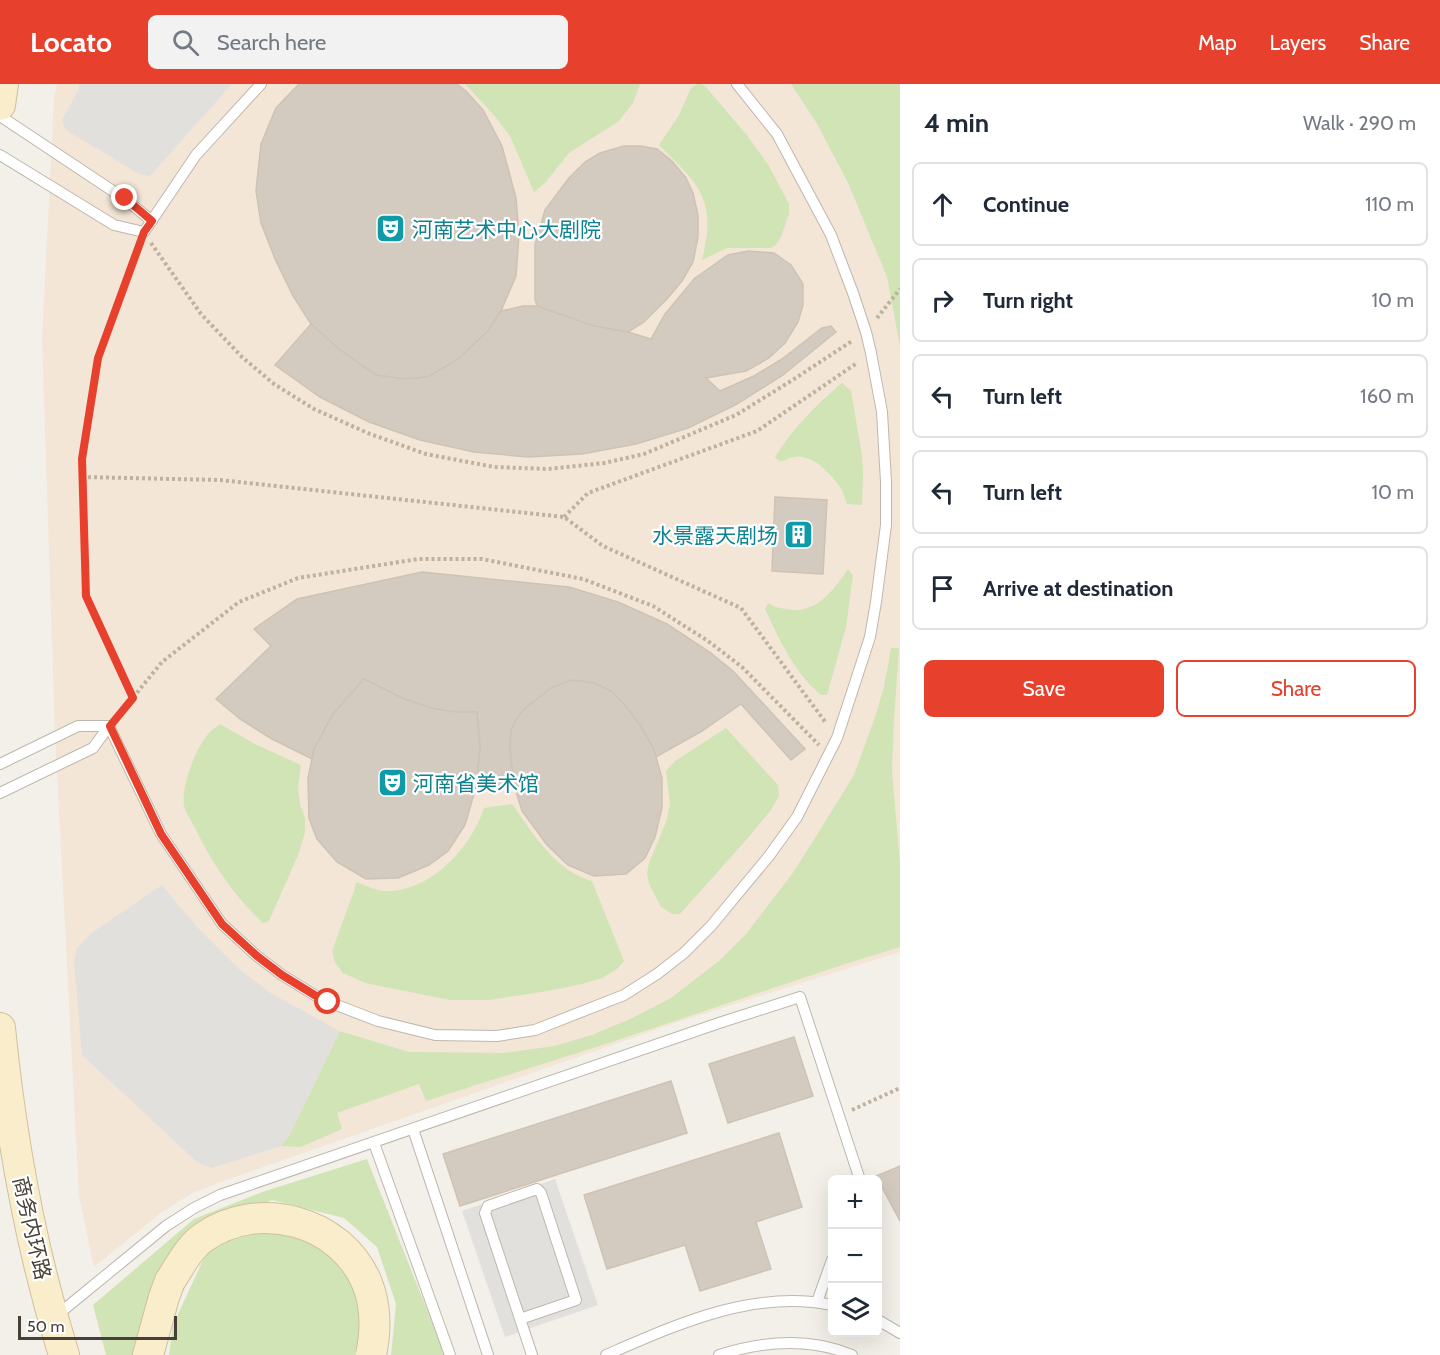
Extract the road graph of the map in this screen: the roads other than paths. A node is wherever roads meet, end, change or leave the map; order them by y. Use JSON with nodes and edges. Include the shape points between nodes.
{"nodes":[{"id":1,"x":261,"y":84,"type":"edge"},
{"id":2,"x":737,"y":84,"type":"edge"},
{"id":3,"x":1,"y":100,"type":"edge"},
{"id":4,"x":0,"y":155,"type":"edge"},
{"id":5,"x":152,"y":221,"type":"junction"},
{"id":6,"x":110,"y":726,"type":"junction"},
{"id":7,"x":0,"y":764,"type":"edge"},
{"id":8,"x":0,"y":793,"type":"edge"},
{"id":9,"x":0,"y":1028,"type":"edge"},
{"id":10,"x":413,"y":1129,"type":"junction"},
{"id":11,"x":374,"y":1143,"type":"junction"},
{"id":12,"x":859,"y":1175,"type":"edge"},
{"id":13,"x":828,"y":1271,"type":"edge"},
{"id":14,"x":817,"y":1302,"type":"junction"},
{"id":15,"x":828,"y":1304,"type":"edge"},
{"id":16,"x":53,"y":1318,"type":"junction"},
{"id":17,"x":520,"y":1318,"type":"junction"},
{"id":18,"x":882,"y":1322,"type":"edge"},
{"id":19,"x":900,"y":1333,"type":"edge"},
{"id":20,"x":64,"y":1355,"type":"edge"},
{"id":21,"x":148,"y":1355,"type":"edge"},
{"id":22,"x":371,"y":1355,"type":"edge"},
{"id":23,"x":450,"y":1355,"type":"edge"},
{"id":24,"x":488,"y":1355,"type":"edge"},
{"id":25,"x":532,"y":1355,"type":"edge"},
{"id":26,"x":606,"y":1355,"type":"edge"},
{"id":27,"x":719,"y":1355,"type":"edge"},
{"id":28,"x":852,"y":1355,"type":"edge"}],
"edges":[{"from":1,"to":5,"type":"lane","via":[[196,155]]},
{"from":2,"to":6,"type":"lane","via":[[777,134],[831,235],[854,293],[872,353],[882,411],[886,525],[870,637],[837,738],[797,817],[711,926],[684,953],[624,995],[535,1029],[497,1036],[435,1035],[378,1021],[321,999],[282,975],[222,924],[161,834]]},
{"from":3,"to":5,"type":"lane"},
{"from":4,"to":5,"type":"lane","via":[[114,225],[144,232]]},
{"from":6,"to":7,"type":"lane","via":[[78,726]]},
{"from":6,"to":8,"type":"lane","via":[[93,748]]},
{"from":9,"to":16,"type":"street","name":"商务内环路","via":[[19,1173]]},
{"from":10,"to":11,"type":"lane"},
{"from":10,"to":12,"type":"lane","via":[[800,997]]},
{"from":10,"to":24,"type":"lane"},
{"from":11,"to":16,"type":"lane","via":[[220,1195],[194,1208],[166,1226]]},
{"from":11,"to":23,"type":"lane"},
{"from":13,"to":14,"type":"lane"},
{"from":14,"to":15,"type":"lane"},
{"from":14,"to":26,"type":"lane","via":[[765,1301],[733,1307],[669,1327]]},
{"from":16,"to":20,"type":"street","name":"商务内环路"},
{"from":17,"to":17,"type":"lane","via":[[485,1213],[488,1206],[537,1189],[576,1300]]},
{"from":17,"to":25,"type":"lane"},
{"from":18,"to":19,"type":"lane"},
{"from":21,"to":22,"type":"street","bridge":true,"via":[[170,1281],[186,1256],[203,1238],[225,1226],[259,1217],[306,1224],[343,1247],[366,1282],[372,1302]]},
{"from":27,"to":28,"type":"lane","via":[[768,1343],[813,1343]]}]}
